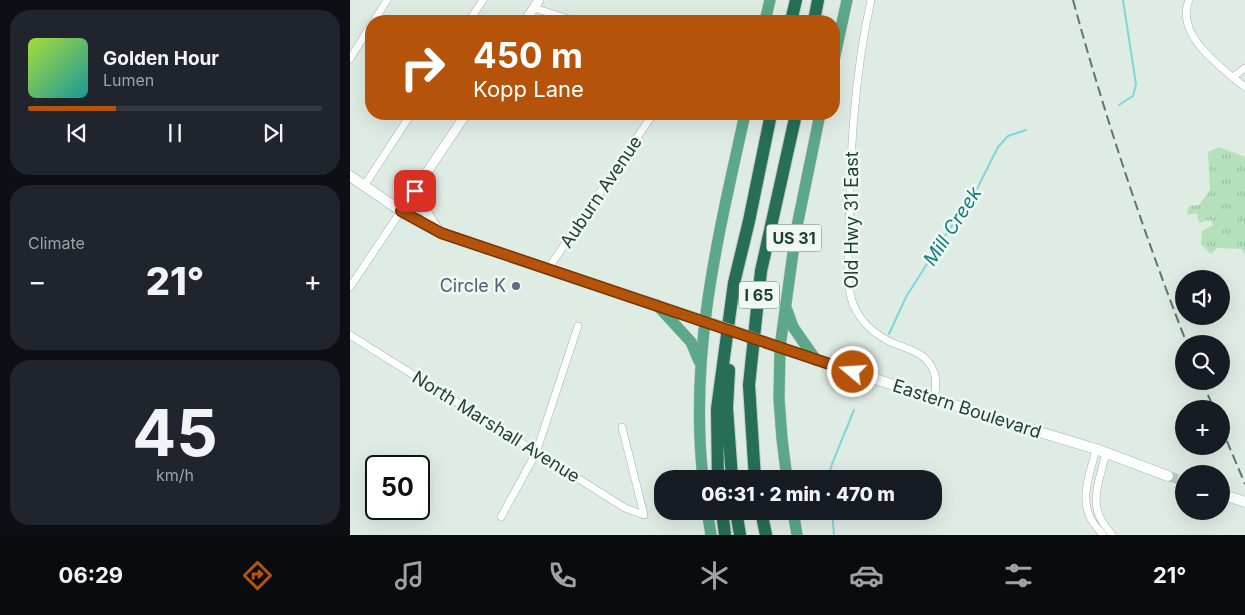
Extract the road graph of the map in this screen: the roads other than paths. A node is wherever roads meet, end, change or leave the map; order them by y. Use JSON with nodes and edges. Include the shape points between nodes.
{"nodes":[{"id":1,"x":387,"y":0,"type":"edge"},
{"id":2,"x":483,"y":0,"type":"edge"},
{"id":3,"x":770,"y":0,"type":"edge"},
{"id":4,"x":796,"y":0,"type":"edge"},
{"id":5,"x":818,"y":0,"type":"edge"},
{"id":6,"x":848,"y":0,"type":"edge"},
{"id":7,"x":871,"y":0,"type":"edge"},
{"id":8,"x":1189,"y":0,"type":"edge"},
{"id":9,"x":536,"y":4,"type":"edge"},
{"id":10,"x":378,"y":15,"type":"edge"},
{"id":11,"x":473,"y":15,"type":"edge"},
{"id":12,"x":529,"y":15,"type":"edge"},
{"id":13,"x":561,"y":15,"type":"edge"},
{"id":14,"x":766,"y":15,"type":"edge"},
{"id":15,"x":792,"y":15,"type":"edge"},
{"id":16,"x":815,"y":15,"type":"edge"},
{"id":17,"x":840,"y":34,"type":"edge"},
{"id":18,"x":365,"y":35,"type":"edge"},
{"id":19,"x":350,"y":59,"type":"edge"},
{"id":20,"x":1245,"y":68,"type":"edge"},
{"id":21,"x":1233,"y":77,"type":"junction"},
{"id":22,"x":1245,"y":87,"type":"edge"},
{"id":23,"x":406,"y":120,"type":"edge"},
{"id":24,"x":462,"y":120,"type":"edge"},
{"id":25,"x":649,"y":120,"type":"edge"},
{"id":26,"x":744,"y":120,"type":"edge"},
{"id":27,"x":770,"y":120,"type":"edge"},
{"id":28,"x":795,"y":120,"type":"edge"},
{"id":29,"x":819,"y":120,"type":"edge"},
{"id":30,"x":350,"y":176,"type":"edge"},
{"id":31,"x":423,"y":180,"type":"junction"},
{"id":32,"x":364,"y":186,"type":"junction"},
{"id":33,"x":401,"y":211,"type":"junction"},
{"id":34,"x":441,"y":233,"type":"junction"},
{"id":35,"x":548,"y":269,"type":"junction"},
{"id":36,"x":734,"y":282,"type":"junction"},
{"id":37,"x":350,"y":287,"type":"edge"},
{"id":38,"x":785,"y":304,"type":"junction"},
{"id":39,"x":657,"y":305,"type":"junction"},
{"id":40,"x":706,"y":321,"type":"junction"},
{"id":41,"x":578,"y":326,"type":"dead end"},
{"id":42,"x":350,"y":335,"type":"edge"},
{"id":43,"x":776,"y":346,"type":"junction"},
{"id":44,"x":816,"y":360,"type":"junction"},
{"id":45,"x":701,"y":367,"type":"junction"},
{"id":46,"x":935,"y":398,"type":"junction"},
{"id":47,"x":622,"y":427,"type":"dead end"},
{"id":48,"x":1101,"y":451,"type":"junction"},
{"id":49,"x":536,"y":453,"type":"junction"},
{"id":50,"x":702,"y":470,"type":"edge"},
{"id":51,"x":718,"y":470,"type":"edge"},
{"id":52,"x":731,"y":470,"type":"edge"},
{"id":53,"x":754,"y":470,"type":"edge"},
{"id":54,"x":786,"y":470,"type":"edge"},
{"id":55,"x":1168,"y":476,"type":"tunnel mouth"},
{"id":56,"x":1230,"y":497,"type":"edge"},
{"id":57,"x":1245,"y":502,"type":"edge"},
{"id":58,"x":501,"y":517,"type":"dead end"},
{"id":59,"x":708,"y":520,"type":"edge"},
{"id":60,"x":723,"y":520,"type":"edge"},
{"id":61,"x":738,"y":520,"type":"edge"},
{"id":62,"x":763,"y":520,"type":"edge"},
{"id":63,"x":794,"y":520,"type":"edge"},
{"id":64,"x":711,"y":535,"type":"edge"},
{"id":65,"x":725,"y":535,"type":"edge"},
{"id":66,"x":740,"y":535,"type":"edge"},
{"id":67,"x":766,"y":535,"type":"edge"},
{"id":68,"x":797,"y":535,"type":"edge"},
{"id":69,"x":1103,"y":535,"type":"edge"},
{"id":70,"x":1112,"y":535,"type":"edge"}],
"edges":[{"from":1,"to":10,"type":"street"},
{"from":2,"to":11,"type":"street"},
{"from":3,"to":14,"type":"main road"},
{"from":4,"to":15,"type":"highway"},
{"from":5,"to":16,"type":"highway"},
{"from":6,"to":17,"type":"main road"},
{"from":7,"to":46,"type":"street","name":"Old Hwy 31 East","via":[[860,56],[852,137],[849,287],[853,304],[867,326],[892,342],[916,351],[930,363],[935,374]]},
{"from":8,"to":21,"type":"street","via":[[1185,14],[1192,34]]},
{"from":9,"to":12,"type":"street"},
{"from":9,"to":13,"type":"street"},
{"from":18,"to":19,"type":"street"},
{"from":20,"to":21,"type":"street"},
{"from":21,"to":22,"type":"street"},
{"from":23,"to":32,"type":"street"},
{"from":24,"to":31,"type":"street"},
{"from":25,"to":35,"type":"street","name":"Auburn Avenue"},
{"from":26,"to":40,"type":"main road","via":[[713,262]]},
{"from":27,"to":36,"type":"highway","number":"I 65"},
{"from":28,"to":53,"type":"highway","number":"I 65","via":[[762,271],[749,385]]},
{"from":29,"to":38,"type":"main road","number":"US 31"},
{"from":30,"to":32,"type":"main road","name":"Eastern Boulevard"},
{"from":31,"to":33,"type":"street"},
{"from":31,"to":34,"type":"main road","via":[[423,207]]},
{"from":32,"to":33,"type":"main road","name":"Eastern Boulevard"},
{"from":33,"to":34,"type":"main road","name":"Eastern Boulevard"},
{"from":33,"to":37,"type":"street"},
{"from":34,"to":35,"type":"main road","name":"Eastern Boulevard"},
{"from":35,"to":39,"type":"main road","name":"Eastern Boulevard"},
{"from":36,"to":51,"type":"highway","via":[[717,409]]},
{"from":36,"to":52,"type":"highway","number":"I 65","via":[[727,408]]},
{"from":38,"to":43,"type":"main road","number":"US 31"},
{"from":38,"to":44,"type":"main road","via":[[793,327]]},
{"from":39,"to":40,"type":"main road","name":"Eastern Boulevard"},
{"from":39,"to":45,"type":"main road","via":[[691,342]]},
{"from":40,"to":43,"type":"main road","name":"Eastern Boulevard","bridge":true},
{"from":40,"to":45,"type":"main road"},
{"from":41,"to":49,"type":"street"},
{"from":42,"to":49,"type":"street","name":"North Marshall Avenue"},
{"from":43,"to":44,"type":"main road","name":"Eastern Boulevard"},
{"from":43,"to":54,"type":"main road","number":"US 31"},
{"from":44,"to":46,"type":"main road","name":"Eastern Boulevard"},
{"from":45,"to":50,"type":"main road","via":[[699,407]]},
{"from":46,"to":48,"type":"main road","name":"Eastern Boulevard"},
{"from":47,"to":49,"type":"street","name":"North Marshall Avenue","via":[[644,516],[625,508]]},
{"from":48,"to":55,"type":"main road","name":"Eastern Boulevard"},
{"from":48,"to":69,"type":"street","via":[[1086,500],[1091,520]]},
{"from":48,"to":70,"type":"street","via":[[1096,502],[1098,513]]},
{"from":49,"to":58,"type":"street"},
{"from":56,"to":57,"type":"main road"},
{"from":59,"to":64,"type":"main road"},
{"from":60,"to":65,"type":"highway"},
{"from":61,"to":66,"type":"highway"},
{"from":62,"to":67,"type":"highway"},
{"from":63,"to":68,"type":"main road"}]}
